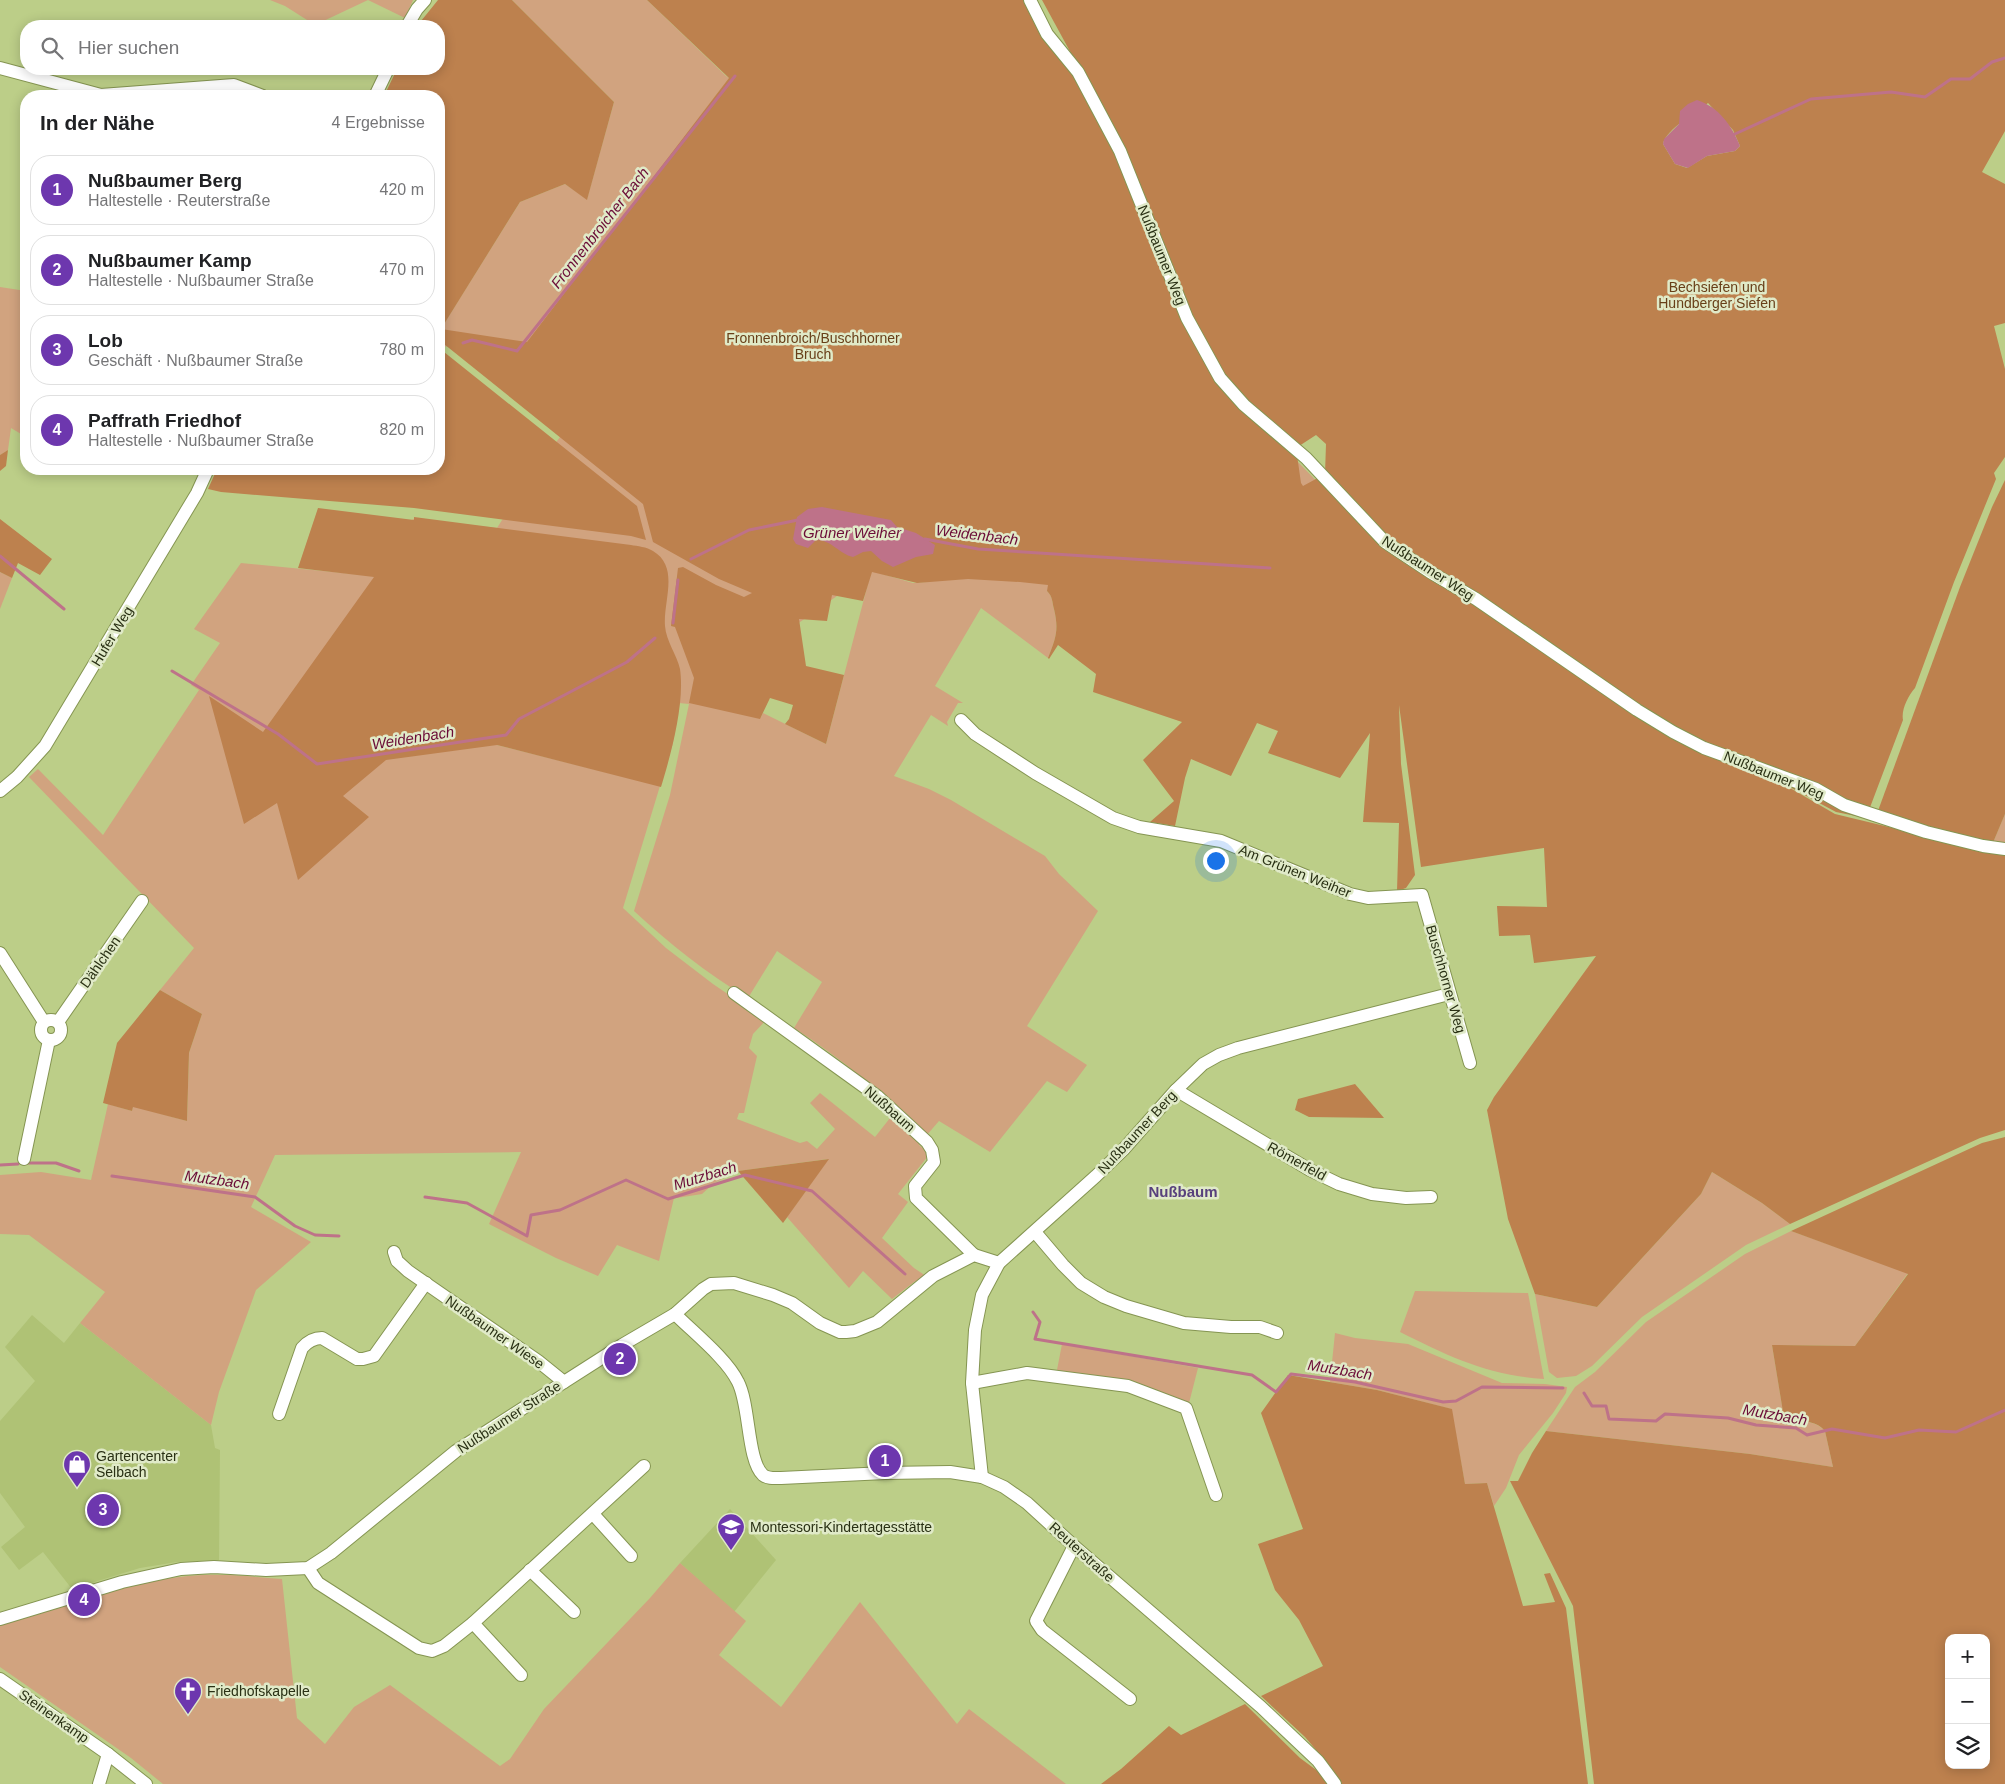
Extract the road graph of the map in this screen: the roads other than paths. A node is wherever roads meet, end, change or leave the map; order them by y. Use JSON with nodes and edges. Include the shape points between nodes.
{"nodes":[{"id":1,"x":425,"y":0,"type":"edge"},
{"id":2,"x":1030,"y":0,"type":"edge"},
{"id":3,"x":411,"y":20,"type":"edge"},
{"id":4,"x":0,"y":68,"type":"edge"},
{"id":5,"x":20,"y":73,"type":"edge"},
{"id":6,"x":26,"y":75,"type":"edge"},
{"id":7,"x":385,"y":75,"type":"edge"},
{"id":8,"x":81,"y":90,"type":"edge"},
{"id":9,"x":167,"y":90,"type":"edge"},
{"id":10,"x":247,"y":90,"type":"edge"},
{"id":11,"x":378,"y":90,"type":"edge"},
{"id":12,"x":205,"y":475,"type":"edge"},
{"id":13,"x":961,"y":720,"type":"dead end"},
{"id":14,"x":0,"y":791,"type":"edge"},
{"id":15,"x":2005,"y":849,"type":"edge"},
{"id":16,"x":1422,"y":896,"type":"joint"},
{"id":17,"x":142,"y":901,"type":"dead end"},
{"id":18,"x":0,"y":953,"type":"edge"},
{"id":19,"x":734,"y":993,"type":"dead end"},
{"id":20,"x":1449,"y":994,"type":"junction"},
{"id":21,"x":44,"y":1022,"type":"junction"},
{"id":22,"x":58,"y":1022,"type":"junction"},
{"id":23,"x":49,"y":1040,"type":"junction"},
{"id":24,"x":1470,"y":1063,"type":"dead end"},
{"id":25,"x":1176,"y":1090,"type":"junction"},
{"id":26,"x":24,"y":1159,"type":"dead end"},
{"id":27,"x":1431,"y":1197,"type":"dead end"},
{"id":28,"x":1036,"y":1232,"type":"junction"},
{"id":29,"x":394,"y":1252,"type":"dead end"},
{"id":30,"x":974,"y":1255,"type":"junction"},
{"id":31,"x":999,"y":1264,"type":"junction"},
{"id":32,"x":426,"y":1284,"type":"junction"},
{"id":33,"x":676,"y":1314,"type":"junction"},
{"id":34,"x":1277,"y":1334,"type":"dead end"},
{"id":35,"x":564,"y":1382,"type":"junction"},
{"id":36,"x":972,"y":1383,"type":"junction"},
{"id":37,"x":279,"y":1414,"type":"dead end"},
{"id":38,"x":644,"y":1466,"type":"dead end"},
{"id":39,"x":982,"y":1477,"type":"junction"},
{"id":40,"x":1216,"y":1495,"type":"dead end"},
{"id":41,"x":593,"y":1514,"type":"junction"},
{"id":42,"x":1074,"y":1546,"type":"junction"},
{"id":43,"x":631,"y":1556,"type":"dead end"},
{"id":44,"x":308,"y":1568,"type":"junction"},
{"id":45,"x":530,"y":1570,"type":"junction"},
{"id":46,"x":574,"y":1612,"type":"dead end"},
{"id":47,"x":0,"y":1619,"type":"edge"},
{"id":48,"x":472,"y":1623,"type":"junction"},
{"id":49,"x":521,"y":1675,"type":"dead end"},
{"id":50,"x":0,"y":1678,"type":"edge"},
{"id":51,"x":1130,"y":1699,"type":"dead end"},
{"id":52,"x":108,"y":1754,"type":"junction"},
{"id":53,"x":99,"y":1784,"type":"edge"},
{"id":54,"x":146,"y":1784,"type":"edge"},
{"id":55,"x":1336,"y":1784,"type":"edge"}],
"edges":[{"from":1,"to":3,"type":"street"},
{"from":2,"to":15,"type":"street","name":"Nußbaumer Weg","via":[[1047,34],[1078,72],[1120,152],[1187,318],[1220,378],[1244,405],[1306,458],[1385,542],[1484,604],[1636,710],[1704,748],[1800,782],[1844,805],[1926,832]]},
{"from":4,"to":5,"type":"street"},
{"from":6,"to":8,"type":"street"},
{"from":7,"to":11,"type":"street"},
{"from":9,"to":10,"type":"street","via":[[234,85]]},
{"from":12,"to":14,"type":"street","name":"Hufer Weg","via":[[45,746],[18,777]]},
{"from":13,"to":16,"type":"street","name":"Am Grünen Weiher","via":[[976,734],[1029,769],[1113,818],[1139,827],[1221,841],[1350,894],[1368,898]]},
{"from":16,"to":20,"type":"street","name":"Buschhorner Weg"},
{"from":17,"to":22,"type":"street","name":"Dählchen"},
{"from":18,"to":21,"type":"street","name":"Dählchen"},
{"from":19,"to":30,"type":"street","name":"Nußbaum","via":[[877,1096],[927,1142],[934,1162],[915,1186],[916,1198]]},
{"from":20,"to":24,"type":"street","name":"Buschhorner Weg"},
{"from":20,"to":25,"type":"street","name":"Nußbaumer Berg","via":[[1238,1048],[1203,1064]]},
{"from":21,"to":22,"type":"street","via":[[50,1019]]},
{"from":21,"to":23,"type":"street","name":"Dählchen","via":[[40,1031]]},
{"from":22,"to":23,"type":"street","name":"Dählchen","via":[[61,1034]]},
{"from":23,"to":26,"type":"street","name":"Dählchen"},
{"from":25,"to":27,"type":"street","name":"Römerfeld","via":[[1339,1184],[1380,1195]]},
{"from":25,"to":28,"type":"street","name":"Nußbaumer Berg","via":[[1123,1150]]},
{"from":28,"to":31,"type":"street","name":"Nußbaumer Berg"},
{"from":28,"to":34,"type":"street","via":[[1063,1266],[1104,1297],[1184,1323],[1260,1327]]},
{"from":29,"to":32,"type":"street","name":"Nußbaumer Wiese","via":[[402,1266]]},
{"from":30,"to":31,"type":"street"},
{"from":30,"to":33,"type":"street","name":"Nußbaumer Straße","via":[[933,1276],[877,1322],[855,1331],[830,1329],[782,1299],[726,1282],[703,1289]]},
{"from":31,"to":36,"type":"street","name":"Nußbaumer Berg","via":[[982,1294],[975,1330]]},
{"from":32,"to":35,"type":"street","name":"Nußbaumer Wiese"},
{"from":32,"to":37,"type":"street","via":[[374,1356],[357,1359],[322,1338],[306,1344]]},
{"from":33,"to":35,"type":"street","name":"Nußbaumer Straße"},
{"from":33,"to":39,"type":"street","name":"Reuterstraße","via":[[729,1368],[740,1384],[754,1459],[764,1476],[790,1478],[950,1472]]},
{"from":35,"to":44,"type":"street","name":"Nußbaumer Straße","via":[[456,1451],[331,1554]]},
{"from":36,"to":39,"type":"street","name":"Nußbaumer Berg"},
{"from":36,"to":40,"type":"street","via":[[1027,1373],[1128,1386],[1186,1408]]},
{"from":38,"to":41,"type":"street"},
{"from":39,"to":42,"type":"street","name":"Reuterstraße","via":[[1027,1503]]},
{"from":41,"to":43,"type":"street"},
{"from":41,"to":45,"type":"street"},
{"from":42,"to":51,"type":"street","via":[[1036,1620],[1042,1630]]},
{"from":42,"to":55,"type":"street","name":"Reuterstraße","via":[[1261,1707],[1318,1761]]},
{"from":44,"to":47,"type":"street","name":"Nußbaumer Straße","via":[[181,1569],[122,1582]]},
{"from":44,"to":48,"type":"street","via":[[318,1583],[419,1648],[432,1651],[444,1646]]},
{"from":45,"to":46,"type":"street"},
{"from":45,"to":48,"type":"street"},
{"from":48,"to":49,"type":"street"},
{"from":50,"to":52,"type":"street","name":"Steinenkamp"},
{"from":52,"to":53,"type":"street"},
{"from":52,"to":54,"type":"street","name":"Steinenkamp"}]}
